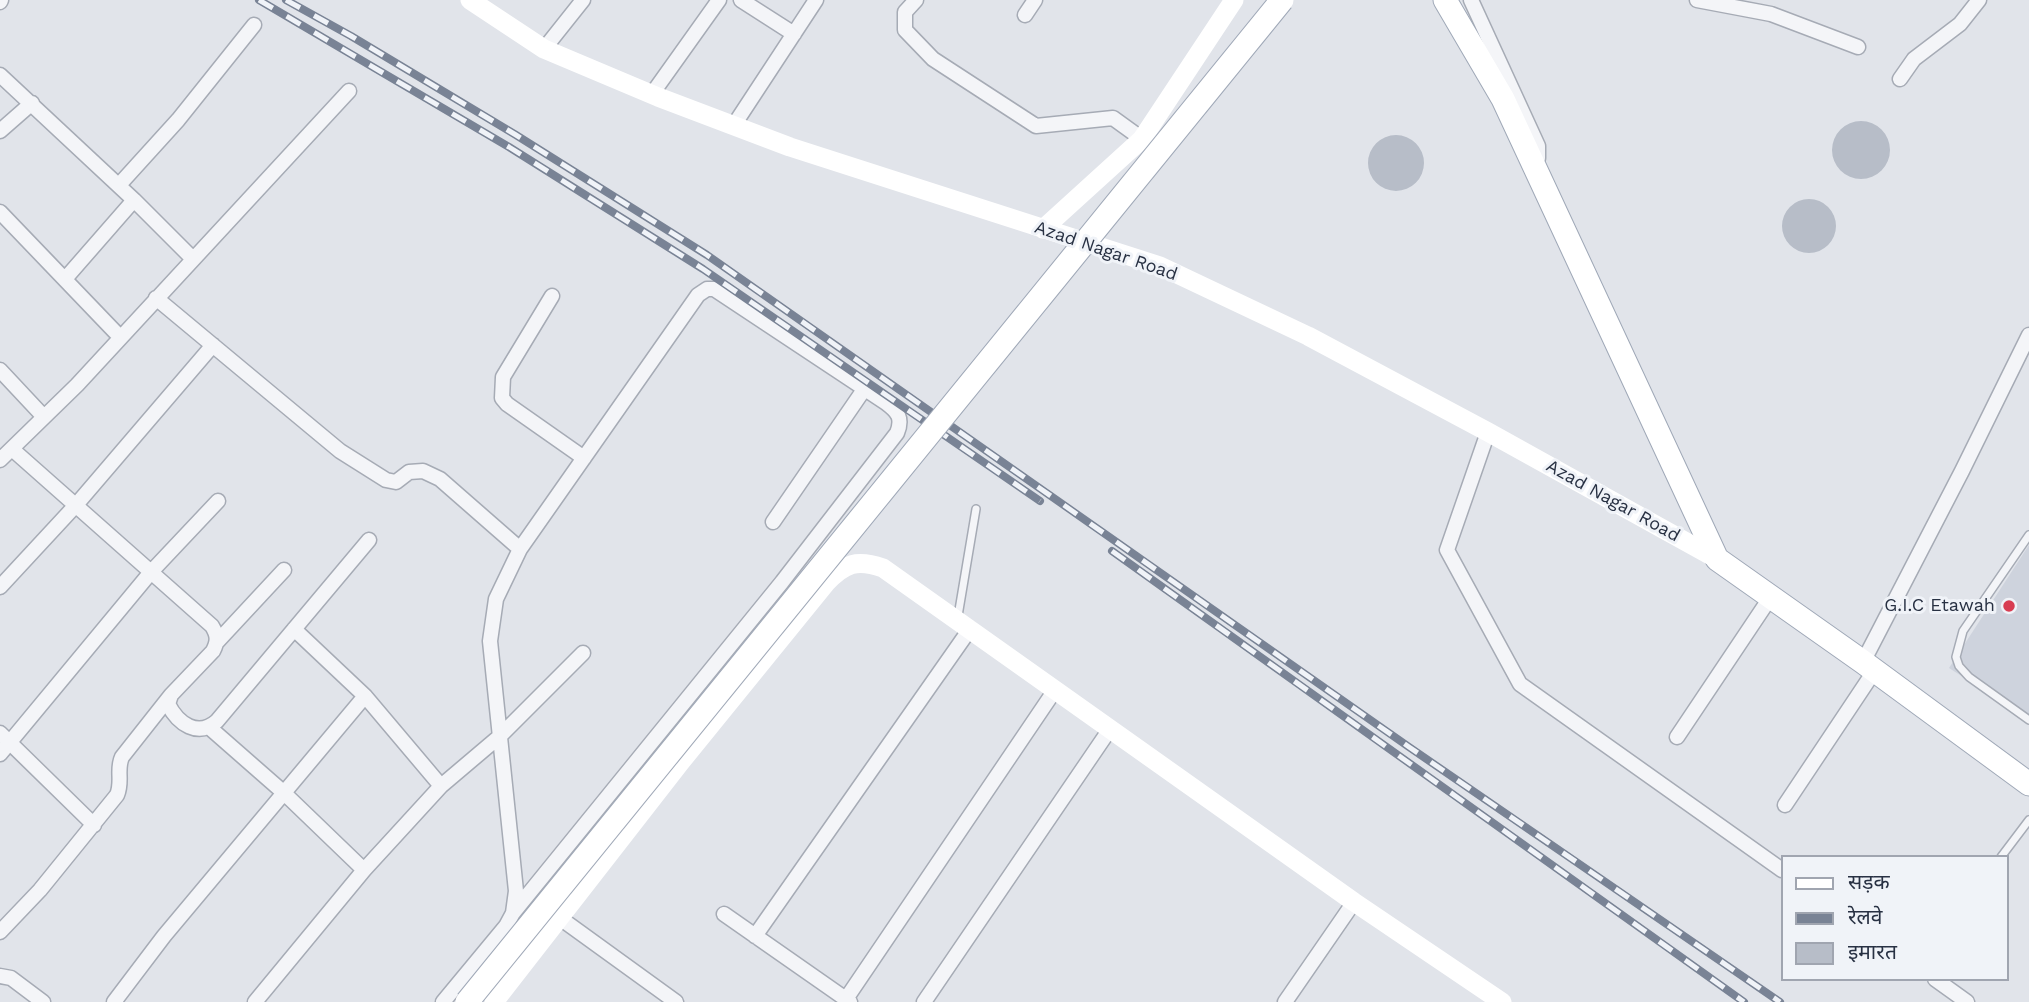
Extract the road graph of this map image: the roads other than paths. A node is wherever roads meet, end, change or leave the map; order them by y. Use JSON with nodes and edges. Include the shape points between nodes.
{"nodes":[{"id":1,"x":470,"y":0,"type":"edge"},
{"id":2,"x":583,"y":0,"type":"edge"},
{"id":3,"x":719,"y":0,"type":"edge"},
{"id":4,"x":741,"y":0,"type":"edge"},
{"id":5,"x":816,"y":0,"type":"edge"},
{"id":6,"x":916,"y":0,"type":"edge"},
{"id":7,"x":1035,"y":0,"type":"edge"},
{"id":8,"x":1234,"y":0,"type":"edge"},
{"id":9,"x":1282,"y":0,"type":"edge"},
{"id":10,"x":1445,"y":0,"type":"edge"},
{"id":11,"x":1471,"y":0,"type":"edge"},
{"id":12,"x":1697,"y":0,"type":"edge"},
{"id":13,"x":1979,"y":0,"type":"edge"},
{"id":14,"x":1025,"y":15,"type":"dead end"},
{"id":15,"x":254,"y":24,"type":"dead end"},
{"id":16,"x":794,"y":34,"type":"junction"},
{"id":17,"x":1858,"y":47,"type":"dead end"},
{"id":18,"x":544,"y":49,"type":"junction"},
{"id":19,"x":0,"y":75,"type":"edge"},
{"id":20,"x":1900,"y":79,"type":"dead end"},
{"id":21,"x":349,"y":91,"type":"dead end"},
{"id":22,"x":652,"y":94,"type":"junction"},
{"id":23,"x":32,"y":103,"type":"junction"},
{"id":24,"x":734,"y":125,"type":"junction"},
{"id":25,"x":0,"y":131,"type":"edge"},
{"id":26,"x":1142,"y":139,"type":"junction"},
{"id":27,"x":1532,"y":162,"type":"junction"},
{"id":28,"x":119,"y":186,"type":"junction"},
{"id":29,"x":134,"y":200,"type":"junction"},
{"id":30,"x":0,"y":212,"type":"edge"},
{"id":31,"x":1043,"y":229,"type":"junction"},
{"id":32,"x":193,"y":259,"type":"junction"},
{"id":33,"x":65,"y":279,"type":"junction"},
{"id":34,"x":552,"y":296,"type":"dead end"},
{"id":35,"x":156,"y":298,"type":"junction"},
{"id":36,"x":2029,"y":335,"type":"edge"},
{"id":37,"x":120,"y":337,"type":"junction"},
{"id":38,"x":213,"y":345,"type":"junction"},
{"id":39,"x":0,"y":370,"type":"edge"},
{"id":40,"x":865,"y":388,"type":"junction"},
{"id":41,"x":44,"y":417,"type":"junction"},
{"id":42,"x":1488,"y":432,"type":"junction"},
{"id":43,"x":12,"y":449,"type":"junction"},
{"id":44,"x":584,"y":458,"type":"junction"},
{"id":45,"x":0,"y":460,"type":"edge"},
{"id":46,"x":218,"y":501,"type":"dead end"},
{"id":47,"x":76,"y":505,"type":"junction"},
{"id":48,"x":976,"y":509,"type":"dead end"},
{"id":49,"x":773,"y":522,"type":"dead end"},
{"id":50,"x":2029,"y":535,"type":"edge"},
{"id":51,"x":369,"y":540,"type":"dead end"},
{"id":52,"x":520,"y":549,"type":"junction"},
{"id":53,"x":1717,"y":559,"type":"junction"},
{"id":54,"x":284,"y":570,"type":"dead end"},
{"id":55,"x":151,"y":572,"type":"junction"},
{"id":56,"x":0,"y":587,"type":"edge"},
{"id":57,"x":1770,"y":598,"type":"junction"},
{"id":58,"x":963,"y":625,"type":"junction"},
{"id":59,"x":294,"y":629,"type":"junction"},
{"id":60,"x":217,"y":642,"type":"junction"},
{"id":61,"x":583,"y":653,"type":"dead end"},
{"id":62,"x":1869,"y":666,"type":"junction"},
{"id":63,"x":1055,"y":690,"type":"junction"},
{"id":64,"x":171,"y":695,"type":"junction"},
{"id":65,"x":365,"y":696,"type":"junction"},
{"id":66,"x":2029,"y":720,"type":"edge"},
{"id":67,"x":210,"y":727,"type":"junction"},
{"id":68,"x":1110,"y":729,"type":"junction"},
{"id":69,"x":500,"y":736,"type":"junction"},
{"id":70,"x":1677,"y":737,"type":"dead end"},
{"id":71,"x":3,"y":743,"type":"edge"},
{"id":72,"x":2029,"y":784,"type":"edge"},
{"id":73,"x":441,"y":786,"type":"junction"},
{"id":74,"x":283,"y":792,"type":"junction"},
{"id":75,"x":1785,"y":805,"type":"dead end"},
{"id":76,"x":2029,"y":820,"type":"edge"},
{"id":77,"x":94,"y":825,"type":"junction"},
{"id":78,"x":2003,"y":855,"type":"edge"},
{"id":79,"x":1780,"y":869,"type":"edge"},
{"id":80,"x":363,"y":870,"type":"junction"},
{"id":81,"x":1354,"y":902,"type":"junction"},
{"id":82,"x":513,"y":913,"type":"junction"},
{"id":83,"x":724,"y":914,"type":"dead end"},
{"id":84,"x":560,"y":918,"type":"junction"},
{"id":85,"x":0,"y":932,"type":"edge"},
{"id":86,"x":755,"y":936,"type":"junction"},
{"id":87,"x":0,"y":976,"type":"edge"},
{"id":88,"x":1938,"y":981,"type":"edge"},
{"id":89,"x":848,"y":1001,"type":"edge"},
{"id":90,"x":43,"y":1002,"type":"edge"},
{"id":91,"x":114,"y":1002,"type":"edge"},
{"id":92,"x":255,"y":1002,"type":"edge"},
{"id":93,"x":443,"y":1002,"type":"edge"},
{"id":94,"x":467,"y":1002,"type":"edge"},
{"id":95,"x":494,"y":1002,"type":"edge"},
{"id":96,"x":676,"y":1002,"type":"edge"},
{"id":97,"x":924,"y":1002,"type":"edge"},
{"id":98,"x":1285,"y":1002,"type":"edge"},
{"id":99,"x":1502,"y":1002,"type":"edge"},
{"id":100,"x":1967,"y":1002,"type":"edge"}],
"edges":[{"from":1,"to":18,"type":"street","name":"Azad Nagar Road"},
{"from":2,"to":18,"type":"street"},
{"from":3,"to":22,"type":"street"},
{"from":4,"to":16,"type":"street"},
{"from":5,"to":16,"type":"street"},
{"from":6,"to":26,"type":"street","via":[[905,12],[905,30],[933,59],[1036,125],[1113,118]]},
{"from":7,"to":14,"type":"street"},
{"from":8,"to":26,"type":"street"},
{"from":9,"to":94,"type":"main road","bridge":true},
{"from":10,"to":27,"type":"main road","via":[[1503,99]]},
{"from":11,"to":27,"type":"street","via":[[1538,146],[1538,158]]},
{"from":12,"to":17,"type":"street","via":[[1771,14]]},
{"from":13,"to":20,"type":"street","via":[[1960,24],[1914,59]]},
{"from":15,"to":28,"type":"street"},
{"from":16,"to":24,"type":"street"},
{"from":18,"to":22,"type":"street","name":"Azad Nagar Road"},
{"from":19,"to":23,"type":"street"},
{"from":21,"to":32,"type":"street"},
{"from":22,"to":24,"type":"street","name":"Azad Nagar Road"},
{"from":23,"to":25,"type":"street"},
{"from":23,"to":28,"type":"street"},
{"from":24,"to":31,"type":"street","name":"Azad Nagar Road"},
{"from":26,"to":31,"type":"street"},
{"from":27,"to":53,"type":"main road"},
{"from":28,"to":29,"type":"street"},
{"from":29,"to":32,"type":"street"},
{"from":29,"to":33,"type":"street"},
{"from":30,"to":33,"type":"street"},
{"from":31,"to":42,"type":"street","name":"Azad Nagar Road","via":[[1160,266],[1308,336]]},
{"from":32,"to":35,"type":"street"},
{"from":33,"to":37,"type":"street"},
{"from":34,"to":44,"type":"street","via":[[503,377],[502,398]]},
{"from":35,"to":37,"type":"street"},
{"from":35,"to":38,"type":"street"},
{"from":36,"to":62,"type":"street"},
{"from":37,"to":41,"type":"street"},
{"from":38,"to":47,"type":"street"},
{"from":38,"to":52,"type":"street","via":[[340,451],[386,480],[396,482],[409,472],[423,471],[440,479]]},
{"from":39,"to":41,"type":"street"},
{"from":40,"to":44,"type":"street","via":[[719,291],[707,289],[698,295]]},
{"from":40,"to":49,"type":"street"},
{"from":40,"to":82,"type":"street","via":[[896,410],[901,418],[897,433]]},
{"from":41,"to":43,"type":"street"},
{"from":42,"to":53,"type":"street","name":"Azad Nagar Road"},
{"from":42,"to":79,"type":"street","via":[[1447,550],[1520,684]]},
{"from":43,"to":45,"type":"street"},
{"from":43,"to":47,"type":"street"},
{"from":44,"to":52,"type":"street"},
{"from":46,"to":55,"type":"street"},
{"from":47,"to":55,"type":"street"},
{"from":47,"to":56,"type":"street"},
{"from":48,"to":58,"type":"lane"},
{"from":50,"to":66,"type":"lane","via":[[1963,631],[1956,657],[1969,677]]},
{"from":51,"to":59,"type":"street"},
{"from":52,"to":69,"type":"street","via":[[496,599],[492,622]]},
{"from":53,"to":57,"type":"main road"},
{"from":54,"to":60,"type":"street"},
{"from":55,"to":60,"type":"street","via":[[212,626]]},
{"from":55,"to":71,"type":"street"},
{"from":57,"to":62,"type":"main road"},
{"from":57,"to":70,"type":"street"},
{"from":58,"to":63,"type":"street"},
{"from":58,"to":84,"type":"street","via":[[883,568],[867,562],[837,571]]},
{"from":58,"to":86,"type":"street"},
{"from":59,"to":65,"type":"street"},
{"from":59,"to":67,"type":"street"},
{"from":60,"to":64,"type":"street"},
{"from":61,"to":69,"type":"street"},
{"from":62,"to":72,"type":"main road"},
{"from":62,"to":75,"type":"street"},
{"from":63,"to":68,"type":"street"},
{"from":63,"to":89,"type":"street"},
{"from":64,"to":67,"type":"street","via":[[171,711],[193,729]]},
{"from":64,"to":77,"type":"street","via":[[122,757],[118,766],[121,786]]},
{"from":65,"to":73,"type":"street"},
{"from":65,"to":74,"type":"street"},
{"from":67,"to":74,"type":"street"},
{"from":68,"to":81,"type":"street"},
{"from":68,"to":97,"type":"street"},
{"from":69,"to":73,"type":"street"},
{"from":69,"to":82,"type":"street","via":[[516,891]]},
{"from":71,"to":77,"type":"street"},
{"from":73,"to":80,"type":"street"},
{"from":74,"to":80,"type":"street"},
{"from":74,"to":91,"type":"street"},
{"from":76,"to":78,"type":"lane"},
{"from":77,"to":85,"type":"street"},
{"from":80,"to":92,"type":"street"},
{"from":81,"to":98,"type":"street"},
{"from":81,"to":99,"type":"street"},
{"from":82,"to":93,"type":"street"},
{"from":83,"to":86,"type":"street"},
{"from":84,"to":95,"type":"street"},
{"from":84,"to":96,"type":"street"},
{"from":86,"to":89,"type":"street"},
{"from":87,"to":90,"type":"street","via":[[11,978]]},
{"from":88,"to":100,"type":"street"}]}
